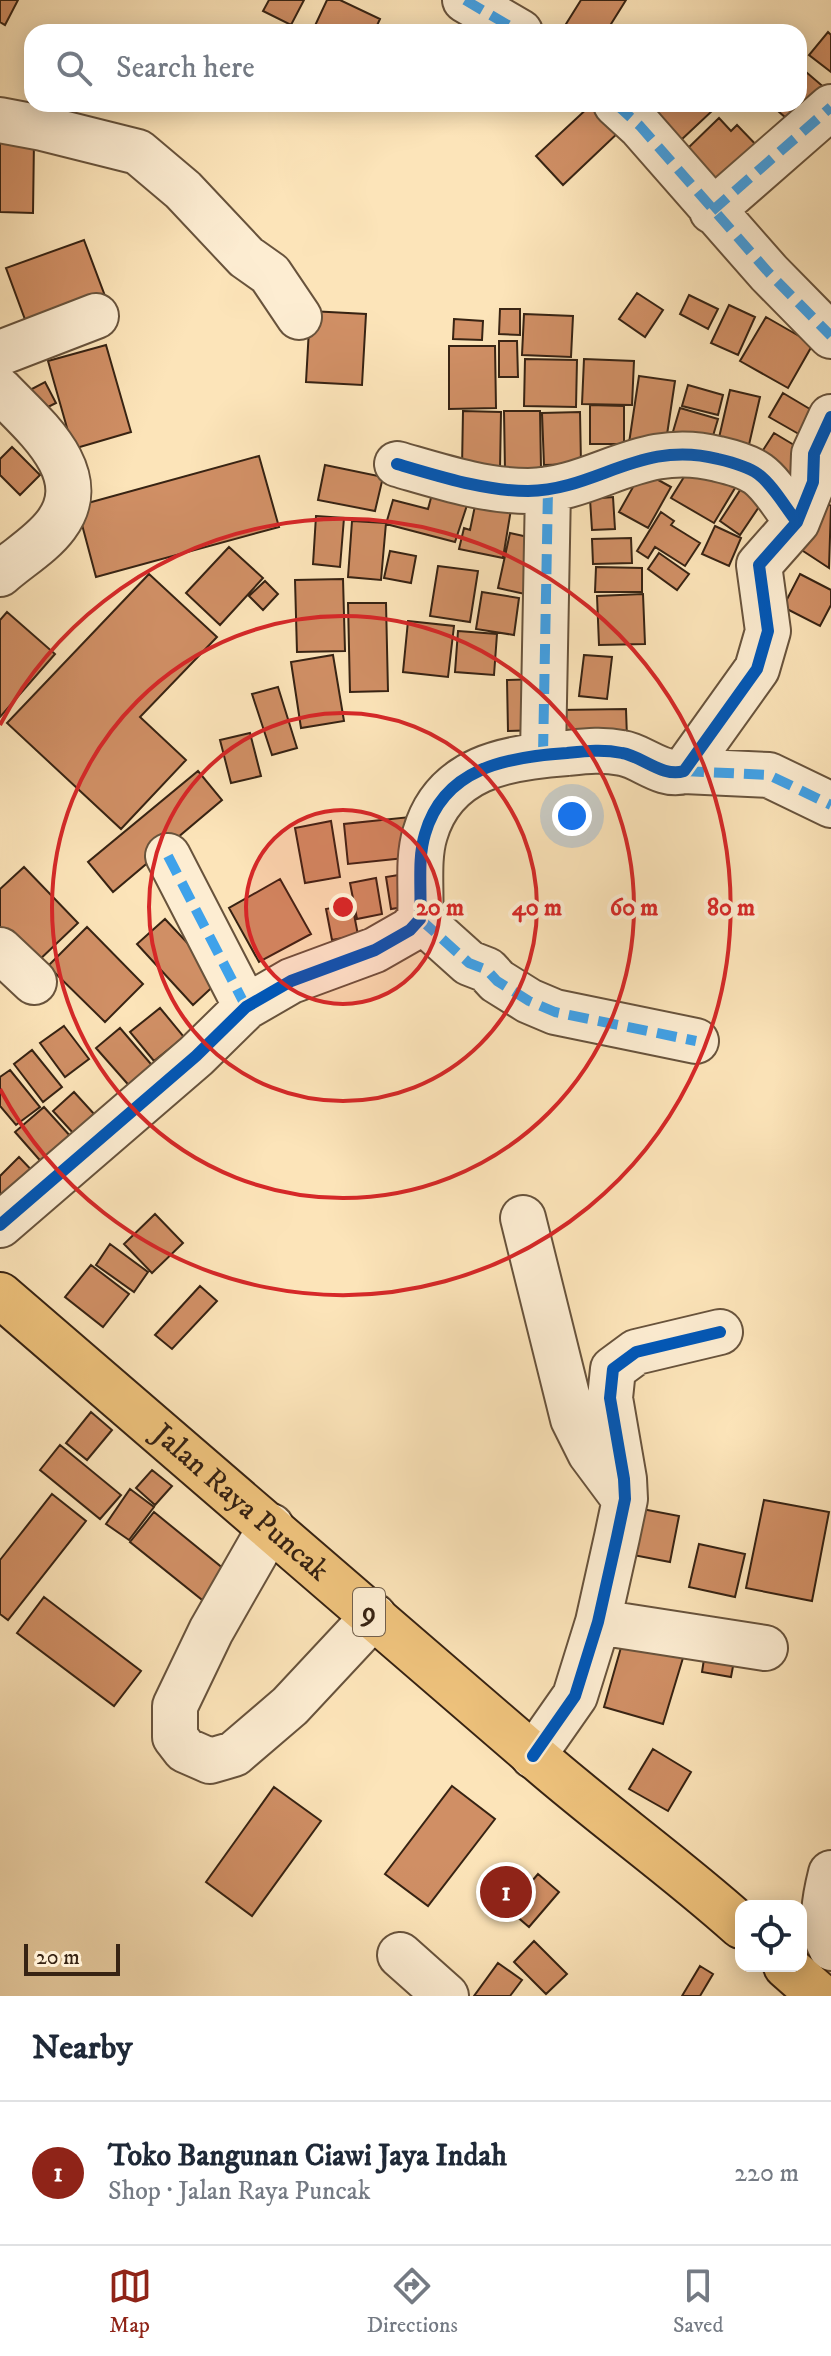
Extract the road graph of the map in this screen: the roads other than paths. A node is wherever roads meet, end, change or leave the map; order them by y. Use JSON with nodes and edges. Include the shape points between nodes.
{"nodes":[{"id":1,"x":465,"y":0,"type":"edge"},
{"id":2,"x":506,"y":24,"type":"edge"},
{"id":3,"x":831,"y":107,"type":"edge"},
{"id":4,"x":625,"y":112,"type":"edge"},
{"id":5,"x":0,"y":120,"type":"edge"},
{"id":6,"x":712,"y":211,"type":"junction"},
{"id":7,"x":96,"y":316,"type":"dead end"},
{"id":8,"x":299,"y":317,"type":"dead end"},
{"id":9,"x":831,"y":336,"type":"edge"},
{"id":10,"x":0,"y":353,"type":"edge"},
{"id":11,"x":0,"y":390,"type":"edge"},
{"id":12,"x":831,"y":417,"type":"edge"},
{"id":13,"x":397,"y":464,"type":"dead end"},
{"id":14,"x":548,"y":489,"type":"junction"},
{"id":15,"x":797,"y":522,"type":"junction"},
{"id":16,"x":0,"y":574,"type":"edge"},
{"id":17,"x":543,"y":754,"type":"junction"},
{"id":18,"x":684,"y":771,"type":"junction"},
{"id":19,"x":831,"y":805,"type":"edge"},
{"id":20,"x":168,"y":856,"type":"dead end"},
{"id":21,"x":420,"y":919,"type":"junction"},
{"id":22,"x":0,"y":950,"type":"edge"},
{"id":23,"x":34,"y":982,"type":"dead end"},
{"id":24,"x":246,"y":1007,"type":"junction"},
{"id":25,"x":696,"y":1041,"type":"dead end"},
{"id":26,"x":523,"y":1218,"type":"dead end"},
{"id":27,"x":0,"y":1225,"type":"edge"},
{"id":28,"x":0,"y":1295,"type":"edge"},
{"id":29,"x":720,"y":1332,"type":"dead end"},
{"id":30,"x":625,"y":1499,"type":"junction"},
{"id":31,"x":271,"y":1526,"type":"junction"},
{"id":32,"x":374,"y":1616,"type":"junction"},
{"id":33,"x":598,"y":1622,"type":"junction"},
{"id":34,"x":765,"y":1648,"type":"dead end"},
{"id":35,"x":533,"y":1756,"type":"junction"},
{"id":36,"x":831,"y":1873,"type":"edge"},
{"id":37,"x":735,"y":1921,"type":"edge"},
{"id":38,"x":831,"y":1948,"type":"edge"},
{"id":39,"x":400,"y":1955,"type":"dead end"},
{"id":40,"x":793,"y":1972,"type":"edge"},
{"id":41,"x":446,"y":1996,"type":"edge"},
{"id":42,"x":820,"y":1996,"type":"edge"}],
"edges":[{"from":1,"to":2,"type":"street"},
{"from":3,"to":6,"type":"street"},
{"from":4,"to":6,"type":"street"},
{"from":5,"to":8,"type":"street","via":[[138,152],[270,274]]},
{"from":6,"to":9,"type":"street"},
{"from":7,"to":10,"type":"street"},
{"from":11,"to":16,"type":"street","via":[[58,455],[69,487],[55,526]]},
{"from":12,"to":15,"type":"street","via":[[814,454],[813,482]]},
{"from":13,"to":14,"type":"street","via":[[500,489]]},
{"from":14,"to":15,"type":"street","via":[[640,459],[707,456],[759,474]]},
{"from":14,"to":17,"type":"street"},
{"from":15,"to":18,"type":"street","via":[[757,569],[768,631],[757,669]]},
{"from":17,"to":18,"type":"street","via":[[612,751],[671,773]]},
{"from":17,"to":21,"type":"street","via":[[470,774],[440,799],[421,849]]},
{"from":18,"to":19,"type":"street","via":[[769,775]]},
{"from":20,"to":24,"type":"street"},
{"from":21,"to":24,"type":"street","via":[[375,950],[291,981]]},
{"from":21,"to":25,"type":"street","via":[[469,963],[529,1001],[555,1012]]},
{"from":22,"to":23,"type":"street"},
{"from":24,"to":27,"type":"street"},
{"from":26,"to":30,"type":"street","via":[[573,1419],[590,1453]]},
{"from":28,"to":31,"type":"highway","name":"Jalan Raya Puncak","number":"9"},
{"from":29,"to":30,"type":"street","via":[[636,1352],[613,1369],[610,1398]]},
{"from":30,"to":33,"type":"street"},
{"from":31,"to":32,"type":"highway","name":"Jalan Raya Puncak","number":"9"},
{"from":31,"to":32,"type":"street","via":[[175,1706],[175,1737],[185,1750],[210,1761],[234,1754],[290,1706]]},
{"from":32,"to":35,"type":"highway","name":"Jalan Raya Puncak","number":"9"},
{"from":33,"to":34,"type":"street"},
{"from":33,"to":35,"type":"street","via":[[575,1696]]},
{"from":35,"to":37,"type":"highway","name":"Jalan Raya Puncak","number":"9"},
{"from":36,"to":38,"type":"street","via":[[824,1920]]},
{"from":39,"to":41,"type":"street"},
{"from":40,"to":42,"type":"highway"}]}
